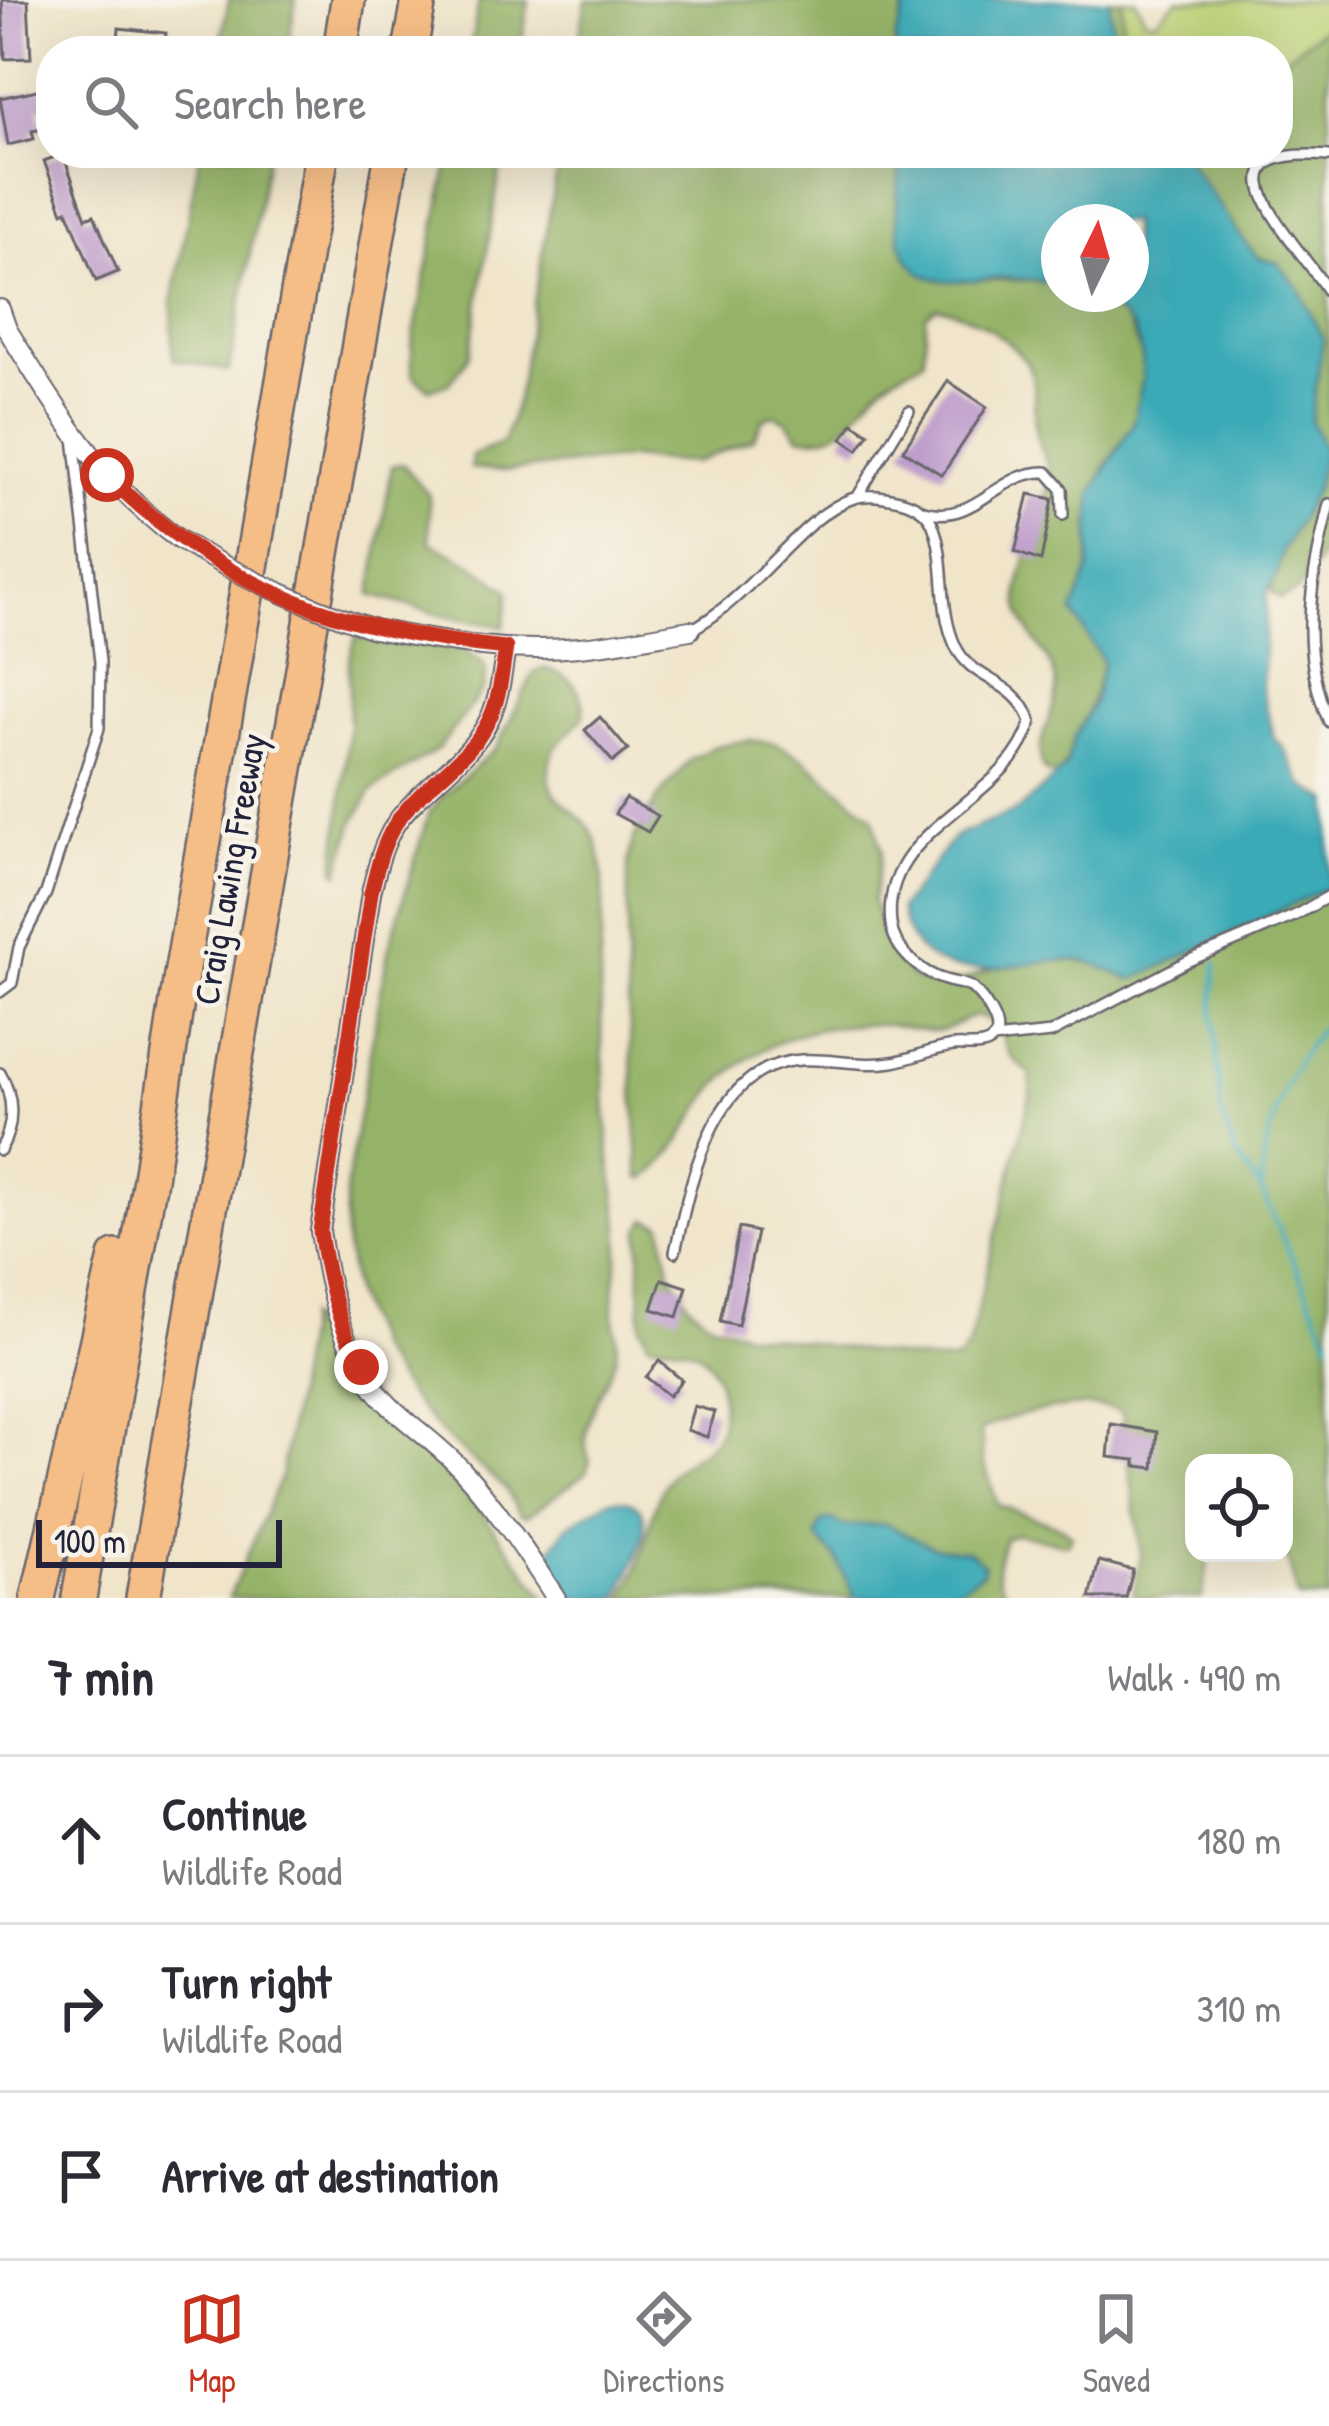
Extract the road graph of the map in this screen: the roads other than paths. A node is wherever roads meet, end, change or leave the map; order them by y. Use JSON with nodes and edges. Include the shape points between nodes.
{"nodes":[{"id":1,"x":348,"y":0,"type":"edge"},
{"id":2,"x":419,"y":0,"type":"edge"},
{"id":3,"x":342,"y":36,"type":"edge"},
{"id":4,"x":413,"y":36,"type":"edge"},
{"id":5,"x":1293,"y":154,"type":"edge"},
{"id":6,"x":1329,"y":156,"type":"edge"},
{"id":7,"x":319,"y":168,"type":"edge"},
{"id":8,"x":389,"y":168,"type":"edge"},
{"id":9,"x":1263,"y":168,"type":"edge"},
{"id":10,"x":1329,"y":292,"type":"edge"},
{"id":11,"x":0,"y":309,"type":"edge"},
{"id":12,"x":8,"y":329,"type":"junction"},
{"id":13,"x":0,"y":350,"type":"edge"},
{"id":14,"x":909,"y":411,"type":"dead end"},
{"id":15,"x":73,"y":433,"type":"junction"},
{"id":16,"x":858,"y":496,"type":"junction"},
{"id":17,"x":1329,"y":504,"type":"edge"},
{"id":18,"x":924,"y":511,"type":"junction"},
{"id":19,"x":1063,"y":515,"type":"dead end"},
{"id":20,"x":690,"y":630,"type":"joint"},
{"id":21,"x":506,"y":648,"type":"junction"},
{"id":22,"x":1329,"y":722,"type":"edge"},
{"id":23,"x":1329,"y":896,"type":"edge"},
{"id":24,"x":181,"y":975,"type":"junction"},
{"id":25,"x":0,"y":992,"type":"edge"},
{"id":26,"x":993,"y":1040,"type":"junction"},
{"id":27,"x":0,"y":1073,"type":"edge"},
{"id":28,"x":0,"y":1150,"type":"edge"},
{"id":29,"x":675,"y":1252,"type":"dead end"},
{"id":30,"x":38,"y":1598,"type":"edge"},
{"id":31,"x":79,"y":1598,"type":"edge"},
{"id":32,"x":143,"y":1598,"type":"edge"},
{"id":33,"x":556,"y":1598,"type":"edge"}],
"edges":[{"from":1,"to":3,"type":"highway"},
{"from":2,"to":4,"type":"highway"},
{"from":5,"to":6,"type":"lane"},
{"from":7,"to":24,"type":"highway","name":"Craig Lawing Freeway"},
{"from":8,"to":32,"type":"highway","name":"Craig Lawing Freeway"},
{"from":9,"to":10,"type":"lane","via":[[1262,202]]},
{"from":11,"to":12,"type":"street"},
{"from":12,"to":13,"type":"lane"},
{"from":12,"to":15,"type":"street"},
{"from":14,"to":16,"type":"lane"},
{"from":15,"to":21,"type":"street","bridge":true,"via":[[150,518],[236,575],[374,629]]},
{"from":15,"to":25,"type":"lane","via":[[100,662],[99,728],[12,983]]},
{"from":16,"to":18,"type":"lane"},
{"from":16,"to":20,"type":"lane","via":[[830,509],[716,617]]},
{"from":17,"to":22,"type":"lane","via":[[1308,645]]},
{"from":18,"to":19,"type":"lane","via":[[963,510],[1028,471],[1047,472],[1062,489]]},
{"from":18,"to":26,"type":"lane","via":[[934,527],[947,627],[962,659],[1017,694],[1030,721],[1022,747],[912,854],[894,891],[891,924],[894,941],[922,969],[974,990],[995,1019]]},
{"from":20,"to":21,"type":"street","via":[[579,647]]},
{"from":21,"to":33,"type":"street","via":[[488,724],[398,819],[381,852],[320,1231],[327,1283],[361,1367],[389,1406],[483,1493]]},
{"from":23,"to":26,"type":"lane","via":[[1052,1034]]},
{"from":24,"to":30,"type":"highway"},
{"from":24,"to":31,"type":"highway","name":"Craig Lawing Freeway"},
{"from":26,"to":29,"type":"lane","via":[[894,1062],[767,1066],[730,1096],[708,1137]]},
{"from":27,"to":28,"type":"lane","via":[[11,1104]]}]}
